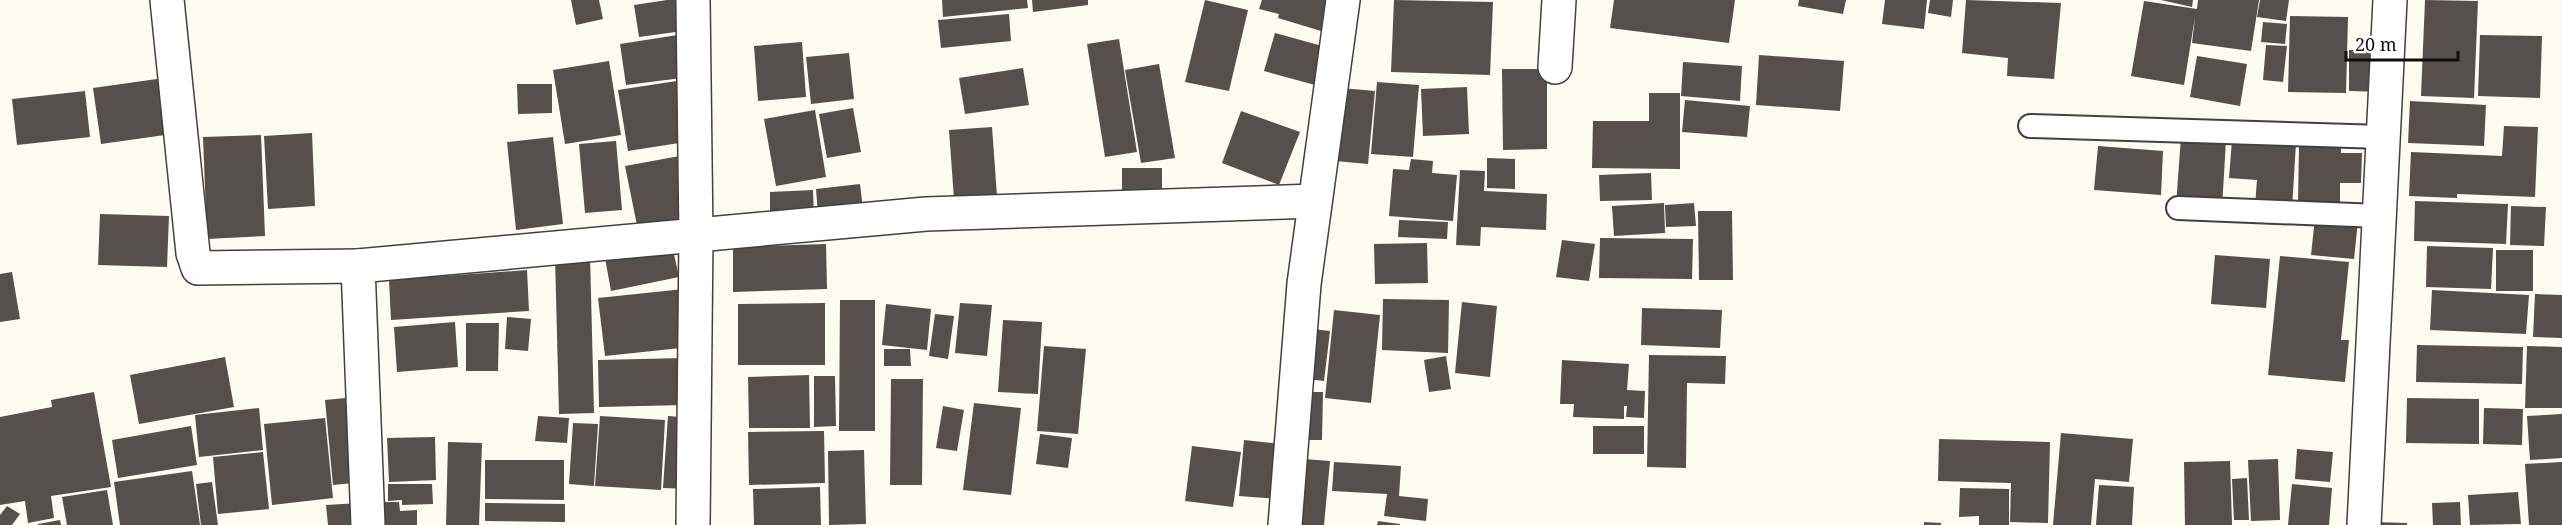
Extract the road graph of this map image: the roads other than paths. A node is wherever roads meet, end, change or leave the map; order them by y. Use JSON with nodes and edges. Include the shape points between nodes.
{"nodes":[{"id":1,"x":166,"y":0,"type":"edge"},
{"id":2,"x":693,"y":0,"type":"edge"},
{"id":3,"x":1343,"y":0,"type":"edge"},
{"id":4,"x":1559,"y":0,"type":"edge"},
{"id":5,"x":2390,"y":0,"type":"edge"},
{"id":6,"x":1555,"y":67,"type":"dead end"},
{"id":7,"x":2030,"y":126,"type":"dead end"},
{"id":8,"x":2383,"y":137,"type":"junction"},
{"id":9,"x":1315,"y":201,"type":"junction"},
{"id":10,"x":2178,"y":208,"type":"dead end"},
{"id":11,"x":2379,"y":216,"type":"junction"},
{"id":12,"x":696,"y":236,"type":"junction"},
{"id":13,"x":358,"y":266,"type":"junction"},
{"id":14,"x":368,"y":525,"type":"edge"},
{"id":15,"x":693,"y":525,"type":"edge"},
{"id":16,"x":1286,"y":525,"type":"edge"},
{"id":17,"x":2364,"y":525,"type":"edge"}],
"edges":[{"from":1,"to":13,"type":"street","via":[[193,253],[198,267]]},
{"from":2,"to":12,"type":"street"},
{"from":3,"to":9,"type":"street"},
{"from":4,"to":6,"type":"street"},
{"from":5,"to":8,"type":"street"},
{"from":7,"to":8,"type":"lane"},
{"from":8,"to":11,"type":"street"},
{"from":9,"to":12,"type":"street","via":[[926,214]]},
{"from":9,"to":16,"type":"street","via":[[1304,284]]},
{"from":10,"to":11,"type":"lane"},
{"from":11,"to":17,"type":"street"},
{"from":12,"to":13,"type":"street"},
{"from":12,"to":15,"type":"street"},
{"from":13,"to":14,"type":"street"}]}
